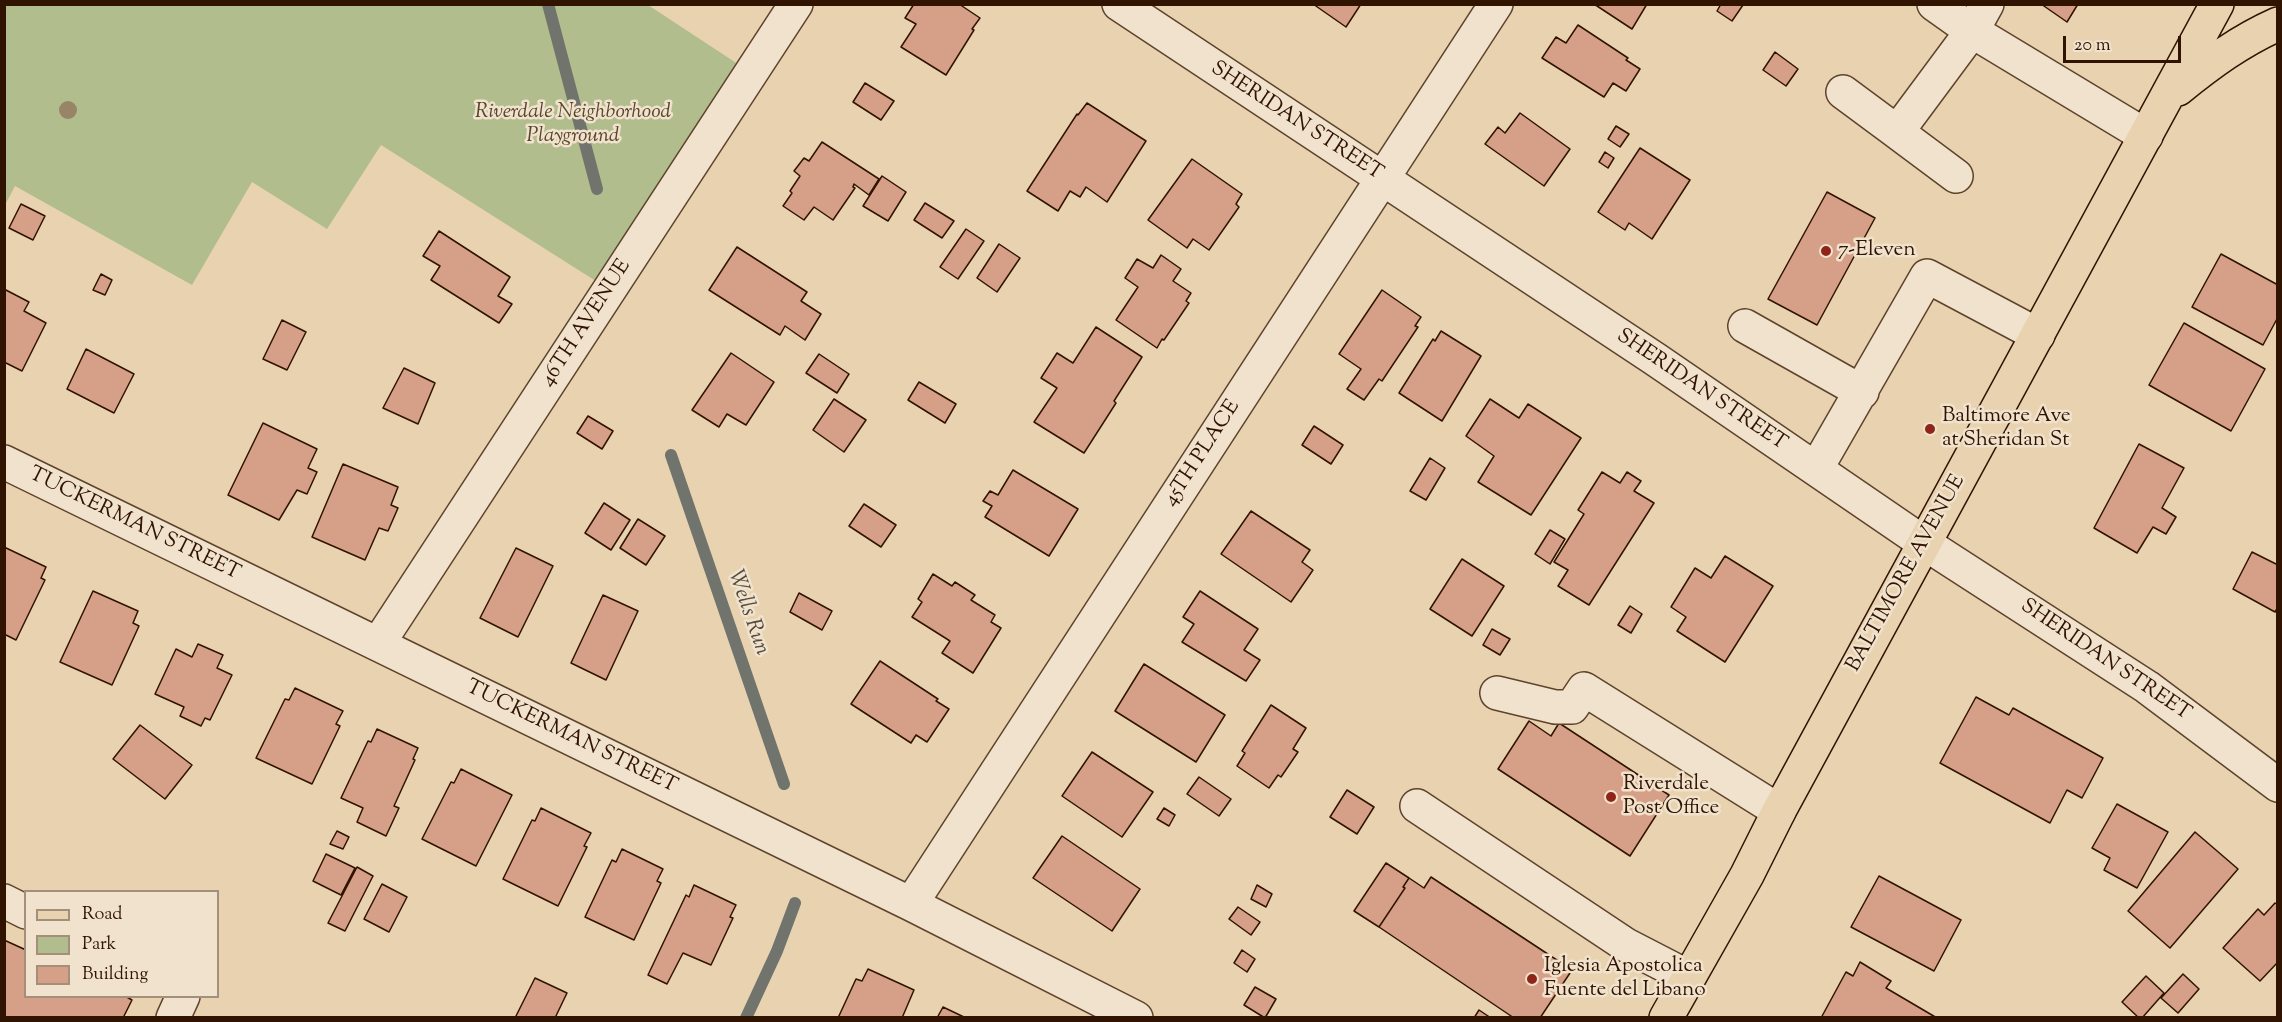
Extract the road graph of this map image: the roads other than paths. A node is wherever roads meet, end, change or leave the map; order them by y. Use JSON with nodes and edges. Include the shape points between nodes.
{"nodes":[{"id":1,"x":796,"y":4,"type":"edge"},
{"id":2,"x":1119,"y":4,"type":"edge"},
{"id":3,"x":1496,"y":4,"type":"edge"},
{"id":4,"x":1934,"y":4,"type":"edge"},
{"id":5,"x":2217,"y":4,"type":"edge"},
{"id":6,"x":1980,"y":18,"type":"edge"},
{"id":7,"x":2277,"y":24,"type":"edge"},
{"id":8,"x":1843,"y":92,"type":"dead end"},
{"id":9,"x":2167,"y":98,"type":"junction"},
{"id":10,"x":1896,"y":132,"type":"junction"},
{"id":11,"x":2146,"y":136,"type":"junction"},
{"id":12,"x":1956,"y":176,"type":"dead end"},
{"id":13,"x":1382,"y":178,"type":"junction"},
{"id":14,"x":1745,"y":326,"type":"dead end"},
{"id":15,"x":2038,"y":335,"type":"junction"},
{"id":16,"x":1862,"y":392,"type":"junction"},
{"id":17,"x":4,"y":462,"type":"edge"},
{"id":18,"x":1816,"y":469,"type":"junction"},
{"id":19,"x":1924,"y":543,"type":"junction"},
{"id":20,"x":378,"y":644,"type":"junction"},
{"id":21,"x":1497,"y":693,"type":"dead end"},
{"id":22,"x":2277,"y":785,"type":"edge"},
{"id":23,"x":1417,"y":806,"type":"dead end"},
{"id":24,"x":1779,"y":811,"type":"junction"},
{"id":25,"x":4,"y":901,"type":"edge"},
{"id":26,"x":911,"y":904,"type":"junction"},
{"id":27,"x":24,"y":911,"type":"edge"},
{"id":28,"x":1688,"y":977,"type":"junction"},
{"id":29,"x":182,"y":998,"type":"edge"},
{"id":30,"x":173,"y":1017,"type":"edge"},
{"id":31,"x":1136,"y":1017,"type":"edge"},
{"id":32,"x":1666,"y":1017,"type":"edge"}],
"edges":[{"from":1,"to":20,"type":"street","name":"46TH AVENUE"},
{"from":2,"to":13,"type":"street","name":"SHERIDAN STREET"},
{"from":3,"to":13,"type":"street","name":"45TH PLACE"},
{"from":4,"to":6,"type":"street"},
{"from":5,"to":9,"type":"main road","name":"BALTIMORE AVENUE"},
{"from":6,"to":10,"type":"street"},
{"from":6,"to":11,"type":"street"},
{"from":7,"to":9,"type":"main road","via":[[2211,62]]},
{"from":8,"to":10,"type":"street"},
{"from":9,"to":11,"type":"main road","name":"BALTIMORE AVENUE"},
{"from":10,"to":12,"type":"street"},
{"from":11,"to":15,"type":"main road","name":"BALTIMORE AVENUE"},
{"from":13,"to":18,"type":"street","name":"SHERIDAN STREET"},
{"from":13,"to":26,"type":"street","name":"45TH PLACE"},
{"from":14,"to":16,"type":"street"},
{"from":15,"to":16,"type":"street","via":[[1928,276]]},
{"from":15,"to":19,"type":"main road","name":"BALTIMORE AVENUE"},
{"from":16,"to":18,"type":"street"},
{"from":17,"to":20,"type":"street","name":"TUCKERMAN STREET"},
{"from":18,"to":19,"type":"street","name":"SHERIDAN STREET"},
{"from":19,"to":22,"type":"street","name":"SHERIDAN STREET","via":[[2147,687]]},
{"from":19,"to":24,"type":"main road","name":"BALTIMORE AVENUE"},
{"from":20,"to":26,"type":"street","name":"TUCKERMAN STREET"},
{"from":21,"to":24,"type":"street","via":[[1555,707],[1572,707],[1584,689]]},
{"from":23,"to":28,"type":"street","via":[[1626,945]]},
{"from":24,"to":28,"type":"main road","name":"BALTIMORE AVENUE"},
{"from":25,"to":27,"type":"street"},
{"from":26,"to":31,"type":"street","name":"TUCKERMAN STREET"},
{"from":28,"to":32,"type":"main road","name":"BALTIMORE AVENUE"},
{"from":29,"to":30,"type":"street"}]}
